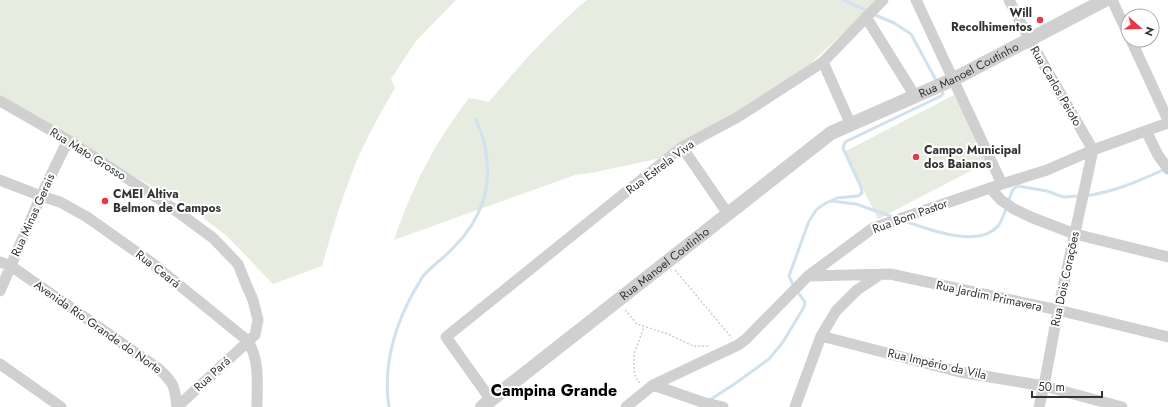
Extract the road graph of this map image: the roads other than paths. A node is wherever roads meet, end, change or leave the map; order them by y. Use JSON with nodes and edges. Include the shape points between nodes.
{"nodes":[{"id":1,"x":883,"y":0,"type":"edge"},
{"id":2,"x":916,"y":0,"type":"edge"},
{"id":3,"x":1009,"y":0,"type":"edge"},
{"id":4,"x":1105,"y":0,"type":"edge"},
{"id":5,"x":1112,"y":0,"type":"edge"},
{"id":6,"x":866,"y":17,"type":"junction"},
{"id":7,"x":1120,"y":17,"type":"edge"},
{"id":8,"x":1029,"y":39,"type":"junction"},
{"id":9,"x":1135,"y":48,"type":"edge"},
{"id":10,"x":823,"y":62,"type":"junction"},
{"id":11,"x":954,"y":79,"type":"junction"},
{"id":12,"x":914,"y":96,"type":"junction"},
{"id":13,"x":0,"y":101,"type":"edge"},
{"id":14,"x":1168,"y":121,"type":"edge"},
{"id":15,"x":851,"y":125,"type":"junction"},
{"id":16,"x":1146,"y":131,"type":"junction"},
{"id":17,"x":68,"y":140,"type":"junction"},
{"id":18,"x":682,"y":147,"type":"junction"},
{"id":19,"x":1093,"y":150,"type":"junction"},
{"id":20,"x":1168,"y":169,"type":"edge"},
{"id":21,"x":0,"y":180,"type":"edge"},
{"id":22,"x":1002,"y":184,"type":"junction"},
{"id":23,"x":990,"y":188,"type":"junction"},
{"id":24,"x":41,"y":196,"type":"junction"},
{"id":25,"x":728,"y":214,"type":"junction"},
{"id":26,"x":1075,"y":234,"type":"junction"},
{"id":27,"x":1168,"y":257,"type":"edge"},
{"id":28,"x":5,"y":264,"type":"edge"},
{"id":29,"x":881,"y":274,"type":"junction"},
{"id":30,"x":808,"y":276,"type":"junction"},
{"id":31,"x":0,"y":292,"type":"edge"},
{"id":32,"x":1058,"y":310,"type":"junction"},
{"id":33,"x":821,"y":336,"type":"junction"},
{"id":34,"x":1168,"y":337,"type":"edge"},
{"id":35,"x":248,"y":341,"type":"junction"},
{"id":36,"x":0,"y":364,"type":"edge"},
{"id":37,"x":653,"y":385,"type":"junction"},
{"id":38,"x":1044,"y":386,"type":"junction"},
{"id":39,"x":486,"y":403,"type":"edge"},
{"id":40,"x":61,"y":407,"type":"edge"},
{"id":41,"x":177,"y":407,"type":"edge"},
{"id":42,"x":257,"y":407,"type":"edge"},
{"id":43,"x":626,"y":407,"type":"edge"},
{"id":44,"x":722,"y":407,"type":"edge"},
{"id":45,"x":794,"y":407,"type":"edge"},
{"id":46,"x":1039,"y":407,"type":"edge"},
{"id":47,"x":1122,"y":407,"type":"edge"}],
"edges":[{"from":1,"to":6,"type":"street","name":"Rua Estrela Viva"},
{"from":2,"to":11,"type":"street"},
{"from":3,"to":8,"type":"street","name":"Rua Carlos Peioto"},
{"from":4,"to":8,"type":"street","name":"Rua Manoel Coutinho"},
{"from":5,"to":7,"type":"street"},
{"from":6,"to":10,"type":"street","name":"Rua Estrela Viva"},
{"from":6,"to":12,"type":"street"},
{"from":8,"to":11,"type":"street","name":"Rua Manoel Coutinho"},
{"from":8,"to":19,"type":"street","name":"Rua Carlos Peioto"},
{"from":9,"to":14,"type":"street"},
{"from":10,"to":15,"type":"street"},
{"from":10,"to":18,"type":"street","name":"Rua Estrela Viva","via":[[738,117]]},
{"from":11,"to":12,"type":"street","name":"Rua Manoel Coutinho"},
{"from":11,"to":22,"type":"street"},
{"from":12,"to":15,"type":"street","name":"Rua Manoel Coutinho"},
{"from":13,"to":17,"type":"street","name":"Rua Mato Grosso"},
{"from":14,"to":16,"type":"street","name":"Rua Bom Pastor"},
{"from":15,"to":25,"type":"street","name":"Rua Manoel Coutinho","via":[[831,133]]},
{"from":16,"to":19,"type":"street","name":"Rua Bom Pastor"},
{"from":16,"to":20,"type":"street"},
{"from":17,"to":24,"type":"street","name":"Rua Minas Gerais"},
{"from":17,"to":35,"type":"street","name":"Rua Mato Grosso","via":[[171,206],[213,238],[238,264],[253,300],[258,320],[256,335]]},
{"from":18,"to":25,"type":"street"},
{"from":18,"to":39,"type":"street","name":"Rua Estrela Viva","via":[[446,337]]},
{"from":19,"to":22,"type":"street","name":"Rua Bom Pastor","via":[[1047,170]]},
{"from":19,"to":26,"type":"street","name":"Rua Dois Corações"},
{"from":21,"to":24,"type":"street","name":"Rua Ceará"},
{"from":22,"to":23,"type":"street","name":"Rua Bom Pastor"},
{"from":23,"to":26,"type":"street","via":[[1014,209]]},
{"from":23,"to":30,"type":"street","name":"Rua Bom Pastor","via":[[872,228]]},
{"from":24,"to":28,"type":"street","name":"Rua Minas Gerais"},
{"from":24,"to":35,"type":"street","name":"Rua Ceará","via":[[60,202],[93,221],[152,263]]},
{"from":25,"to":39,"type":"street","name":"Rua Manoel Coutinho"},
{"from":26,"to":27,"type":"street"},
{"from":26,"to":32,"type":"street","name":"Rua Dois Corações"},
{"from":28,"to":31,"type":"street","name":"Rua Minas Gerais"},
{"from":28,"to":41,"type":"street","name":"Avenida Rio Grande do Norte","via":[[159,370],[170,380],[175,390]]},
{"from":29,"to":30,"type":"street","name":"Rua Jardim Primavera"},
{"from":29,"to":32,"type":"street","name":"Rua Jardim Primavera"},
{"from":29,"to":33,"type":"street","via":[[857,290],[836,311]]},
{"from":30,"to":37,"type":"street","name":"Rua Bom Pastor","via":[[738,345]]},
{"from":32,"to":34,"type":"street","name":"Rua Jardim Primavera"},
{"from":32,"to":38,"type":"street","name":"Rua Dois Corações"},
{"from":33,"to":38,"type":"street","name":"Rua Império da Vila","via":[[960,372]]},
{"from":33,"to":45,"type":"street"},
{"from":35,"to":41,"type":"street","name":"Rua Pará"},
{"from":35,"to":42,"type":"street","via":[[256,369]]},
{"from":36,"to":40,"type":"street"},
{"from":37,"to":43,"type":"street","name":"Rua Bom Pastor"},
{"from":37,"to":44,"type":"street"},
{"from":38,"to":46,"type":"street","name":"Rua Dois Corações"},
{"from":38,"to":47,"type":"street","name":"Rua Império da Vila"}]}
